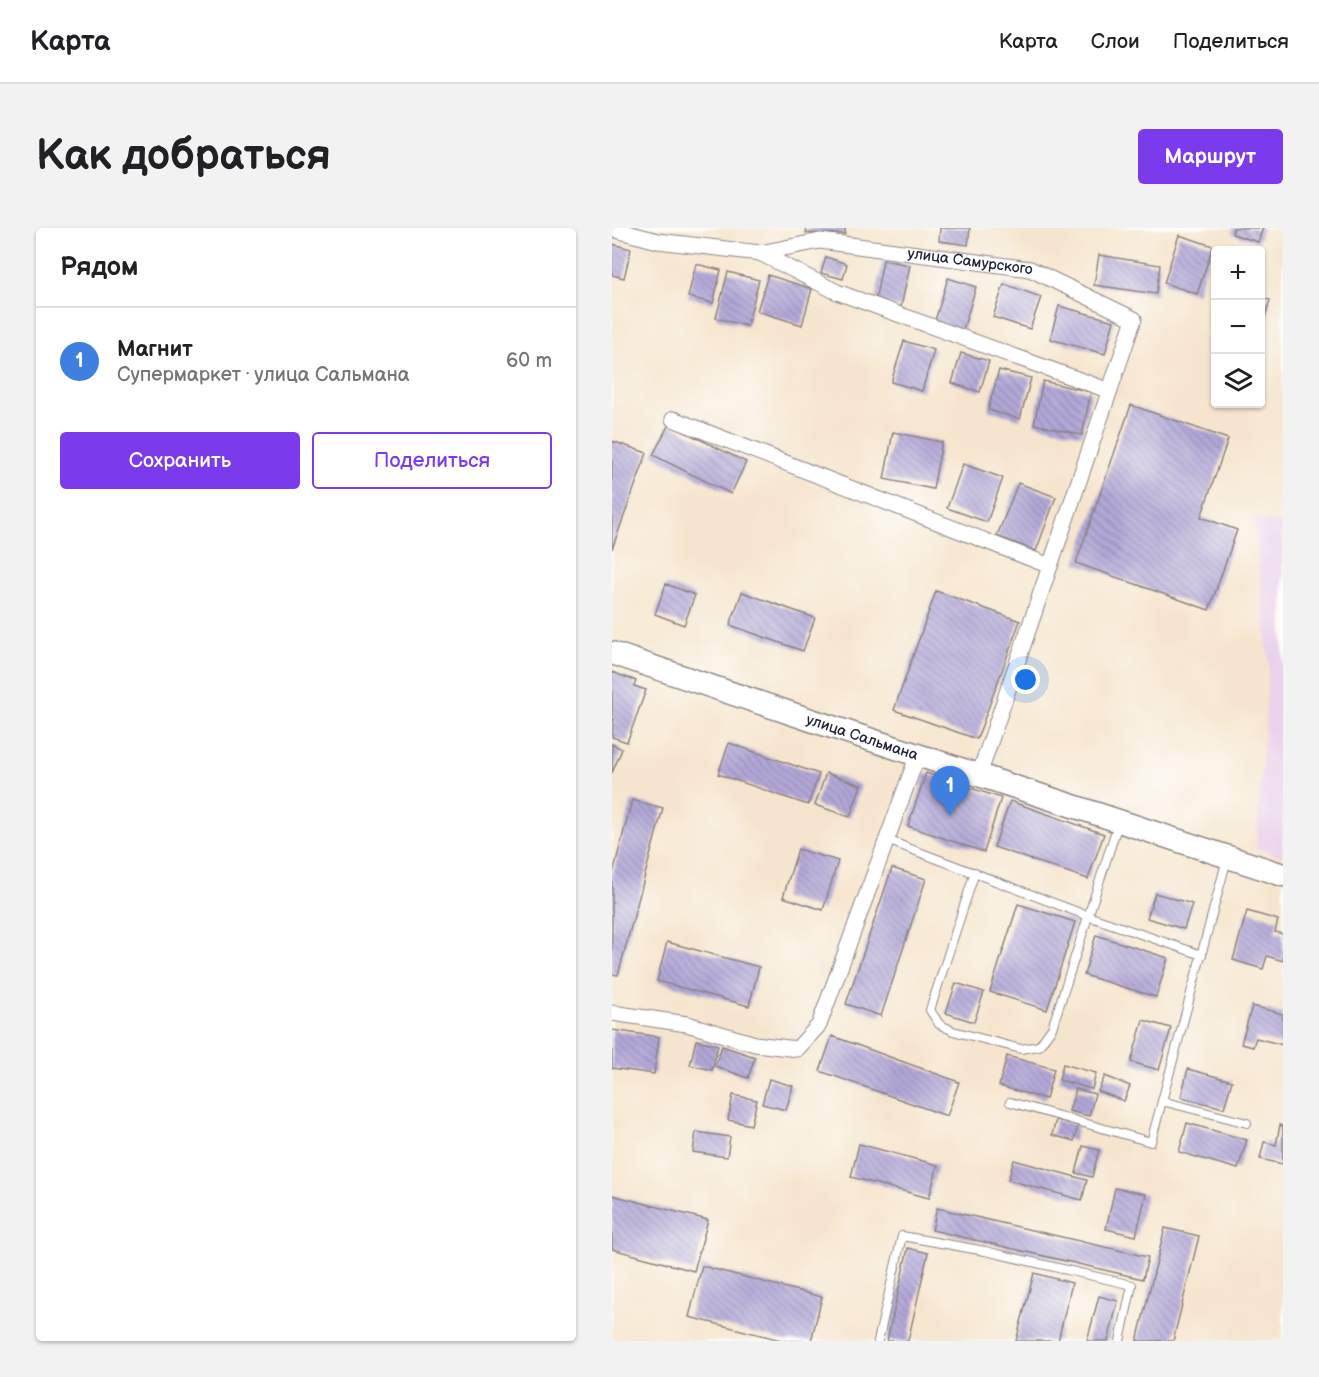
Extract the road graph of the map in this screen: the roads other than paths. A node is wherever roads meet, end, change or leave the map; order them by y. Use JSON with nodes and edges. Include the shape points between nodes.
{"nodes":[{"id":1,"x":612,"y":229,"type":"edge"},
{"id":2,"x":760,"y":252,"type":"junction"},
{"id":3,"x":1110,"y":391,"type":"junction"},
{"id":4,"x":673,"y":419,"type":"dead end"},
{"id":5,"x":1050,"y":566,"type":"junction"},
{"id":6,"x":612,"y":653,"type":"edge"},
{"id":7,"x":917,"y":757,"type":"junction"},
{"id":8,"x":979,"y":775,"type":"junction"},
{"id":9,"x":1119,"y":821,"type":"junction"},
{"id":10,"x":887,"y":840,"type":"junction"},
{"id":11,"x":1227,"y":857,"type":"junction"},
{"id":12,"x":975,"y":872,"type":"junction"},
{"id":13,"x":1283,"y":875,"type":"edge"},
{"id":14,"x":1088,"y":916,"type":"junction"},
{"id":15,"x":1202,"y":955,"type":"junction"},
{"id":16,"x":612,"y":1013,"type":"edge"},
{"id":17,"x":1162,"y":1101,"type":"junction"},
{"id":18,"x":1010,"y":1102,"type":"dead end"},
{"id":19,"x":1247,"y":1124,"type":"dead end"},
{"id":20,"x":878,"y":1341,"type":"edge"},
{"id":21,"x":1120,"y":1341,"type":"edge"}],
"edges":[{"from":1,"to":2,"type":"street","name":"улица Самурского","via":[[658,241]]},
{"from":2,"to":3,"type":"street","name":"улица Самурского","via":[[837,292]]},
{"from":2,"to":3,"type":"street","name":"улица Самурского","via":[[820,241],[1030,269],[1134,320]]},
{"from":3,"to":5,"type":"street"},
{"from":4,"to":5,"type":"street"},
{"from":5,"to":8,"type":"street"},
{"from":6,"to":7,"type":"main road","name":"улица Сальмана"},
{"from":7,"to":8,"type":"main road","name":"улица Сальмана"},
{"from":7,"to":10,"type":"street"},
{"from":8,"to":9,"type":"main road","name":"улица Сальмана"},
{"from":9,"to":11,"type":"main road","name":"улица Сальмана"},
{"from":9,"to":14,"type":"lane"},
{"from":10,"to":12,"type":"lane"},
{"from":10,"to":16,"type":"street","via":[[819,1025],[798,1048],[755,1044],[687,1024]]},
{"from":11,"to":13,"type":"main road","name":"улица Сальмана"},
{"from":11,"to":15,"type":"lane"},
{"from":12,"to":14,"type":"lane"},
{"from":12,"to":14,"type":"lane","via":[[930,1010],[939,1024],[952,1031],[1021,1048],[1039,1046],[1052,1028]]},
{"from":14,"to":15,"type":"lane"},
{"from":15,"to":17,"type":"lane"},
{"from":17,"to":18,"type":"lane","via":[[1151,1142]]},
{"from":17,"to":19,"type":"lane"},
{"from":20,"to":21,"type":"lane","via":[[902,1236],[1132,1285]]}]}
